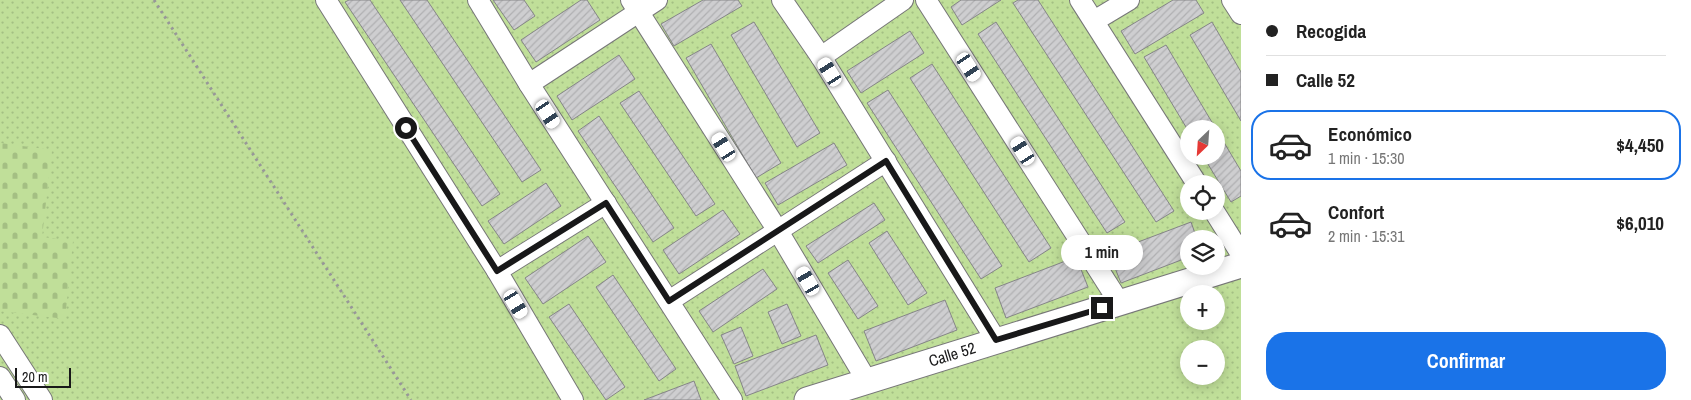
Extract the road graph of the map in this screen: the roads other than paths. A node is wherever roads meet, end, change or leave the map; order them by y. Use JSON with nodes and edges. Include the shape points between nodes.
{"nodes":[{"id":1,"x":326,"y":0,"type":"edge"},
{"id":2,"x":478,"y":0,"type":"edge"},
{"id":3,"x":657,"y":0,"type":"edge"},
{"id":4,"x":782,"y":0,"type":"edge"},
{"id":5,"x":903,"y":0,"type":"edge"},
{"id":6,"x":926,"y":0,"type":"edge"},
{"id":7,"x":1080,"y":0,"type":"edge"},
{"id":8,"x":1129,"y":0,"type":"edge"},
{"id":9,"x":1232,"y":0,"type":"edge"},
{"id":10,"x":635,"y":6,"type":"edge"},
{"id":11,"x":1241,"y":14,"type":"edge"},
{"id":12,"x":1094,"y":21,"type":"junction"},
{"id":13,"x":821,"y":57,"type":"junction"},
{"id":14,"x":529,"y":84,"type":"junction"},
{"id":15,"x":886,"y":161,"type":"junction"},
{"id":16,"x":1190,"y":175,"type":"edge"},
{"id":17,"x":606,"y":203,"type":"junction"},
{"id":18,"x":1220,"y":220,"type":"edge"},
{"id":19,"x":778,"y":231,"type":"junction"},
{"id":20,"x":1241,"y":254,"type":"edge"},
{"id":21,"x":1241,"y":265,"type":"edge"},
{"id":22,"x":497,"y":271,"type":"junction"},
{"id":23,"x":669,"y":301,"type":"junction"},
{"id":24,"x":1119,"y":302,"type":"junction"},
{"id":25,"x":0,"y":335,"type":"edge"},
{"id":26,"x":996,"y":340,"type":"junction"},
{"id":27,"x":0,"y":377,"type":"edge"},
{"id":28,"x":866,"y":381,"type":"junction"},
{"id":29,"x":15,"y":400,"type":"edge"},
{"id":30,"x":42,"y":400,"type":"edge"},
{"id":31,"x":573,"y":400,"type":"edge"},
{"id":32,"x":732,"y":400,"type":"edge"},
{"id":33,"x":807,"y":400,"type":"edge"}],
"edges":[{"from":1,"to":22,"type":"street"},
{"from":2,"to":14,"type":"street"},
{"from":3,"to":10,"type":"street"},
{"from":4,"to":13,"type":"street"},
{"from":5,"to":13,"type":"street"},
{"from":6,"to":24,"type":"street"},
{"from":7,"to":12,"type":"street"},
{"from":8,"to":12,"type":"street"},
{"from":9,"to":11,"type":"street"},
{"from":10,"to":14,"type":"street"},
{"from":10,"to":19,"type":"street"},
{"from":12,"to":16,"type":"street"},
{"from":13,"to":15,"type":"street"},
{"from":14,"to":17,"type":"street"},
{"from":15,"to":19,"type":"street"},
{"from":15,"to":26,"type":"street"},
{"from":17,"to":22,"type":"street"},
{"from":17,"to":23,"type":"street"},
{"from":18,"to":20,"type":"street"},
{"from":19,"to":23,"type":"street"},
{"from":19,"to":28,"type":"street"},
{"from":21,"to":24,"type":"street","name":"Calle 52"},
{"from":22,"to":31,"type":"street"},
{"from":23,"to":32,"type":"street"},
{"from":24,"to":26,"type":"street","name":"Calle 52"},
{"from":25,"to":30,"type":"street"},
{"from":26,"to":28,"type":"street","name":"Calle 52"},
{"from":27,"to":29,"type":"street"},
{"from":28,"to":33,"type":"street","name":"Calle 52"}]}
